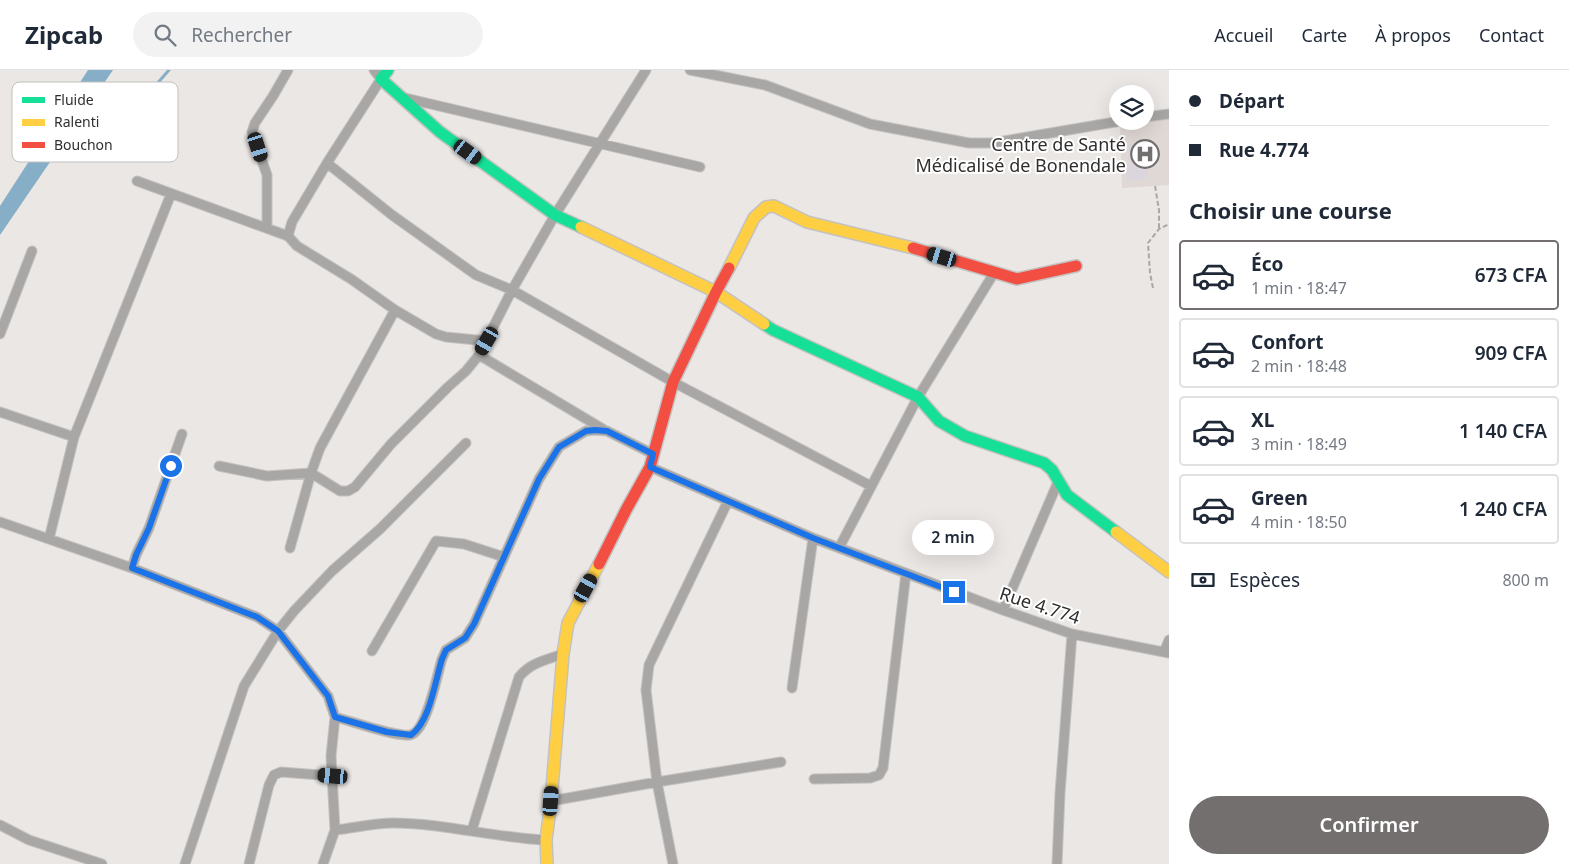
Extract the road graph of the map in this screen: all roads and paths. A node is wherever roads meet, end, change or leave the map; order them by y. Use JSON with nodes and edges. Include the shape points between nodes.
{"nodes":[{"id":1,"x":288,"y":70,"type":"edge"},
{"id":2,"x":646,"y":70,"type":"edge"},
{"id":3,"x":690,"y":70,"type":"edge"},
{"id":4,"x":381,"y":73,"type":"edge"},
{"id":5,"x":404,"y":98,"type":"junction"},
{"id":6,"x":1169,"y":114,"type":"edge"},
{"id":7,"x":1154,"y":115,"type":"edge"},
{"id":8,"x":1109,"y":123,"type":"edge"},
{"id":9,"x":599,"y":143,"type":"junction"},
{"id":10,"x":326,"y":163,"type":"junction"},
{"id":11,"x":700,"y":167,"type":"dead end"},
{"id":12,"x":137,"y":181,"type":"dead end"},
{"id":13,"x":1155,"y":186,"type":"dead end"},
{"id":14,"x":171,"y":194,"type":"junction"},
{"id":15,"x":555,"y":215,"type":"junction"},
{"id":16,"x":1169,"y":224,"type":"edge"},
{"id":17,"x":268,"y":228,"type":"junction"},
{"id":18,"x":1159,"y":229,"type":"junction"},
{"id":19,"x":288,"y":236,"type":"junction"},
{"id":20,"x":32,"y":250,"type":"dead end"},
{"id":21,"x":1076,"y":266,"type":"dead end"},
{"id":22,"x":994,"y":273,"type":"junction"},
{"id":23,"x":1153,"y":288,"type":"dead end"},
{"id":24,"x":512,"y":290,"type":"junction"},
{"id":25,"x":716,"y":292,"type":"junction"},
{"id":26,"x":395,"y":310,"type":"junction"},
{"id":27,"x":0,"y":334,"type":"edge"},
{"id":28,"x":487,"y":341,"type":"junction"},
{"id":29,"x":479,"y":355,"type":"junction"},
{"id":30,"x":673,"y":382,"type":"junction"},
{"id":31,"x":918,"y":397,"type":"junction"},
{"id":32,"x":0,"y":412,"type":"edge"},
{"id":33,"x":607,"y":431,"type":"junction"},
{"id":34,"x":182,"y":434,"type":"dead end"},
{"id":35,"x":74,"y":437,"type":"junction"},
{"id":36,"x":466,"y":443,"type":"dead end"},
{"id":37,"x":653,"y":454,"type":"junction"},
{"id":38,"x":219,"y":466,"type":"dead end"},
{"id":39,"x":650,"y":467,"type":"junction"},
{"id":40,"x":311,"y":473,"type":"junction"},
{"id":41,"x":1058,"y":482,"type":"junction"},
{"id":42,"x":872,"y":486,"type":"junction"},
{"id":43,"x":728,"y":501,"type":"junction"},
{"id":44,"x":0,"y":522,"type":"edge"},
{"id":45,"x":813,"y":538,"type":"junction"},
{"id":46,"x":49,"y":539,"type":"junction"},
{"id":47,"x":290,"y":548,"type":"dead end"},
{"id":48,"x":839,"y":548,"type":"junction"},
{"id":49,"x":504,"y":557,"type":"junction"},
{"id":50,"x":132,"y":568,"type":"junction"},
{"id":51,"x":1169,"y":572,"type":"edge"},
{"id":52,"x":906,"y":573,"type":"junction"},
{"id":53,"x":1003,"y":610,"type":"junction"},
{"id":54,"x":278,"y":631,"type":"junction"},
{"id":55,"x":1072,"y":634,"type":"junction"},
{"id":56,"x":1169,"y":640,"type":"edge"},
{"id":57,"x":372,"y":651,"type":"dead end"},
{"id":58,"x":1167,"y":653,"type":"edge"},
{"id":59,"x":562,"y":654,"type":"junction"},
{"id":60,"x":792,"y":688,"type":"dead end"},
{"id":61,"x":335,"y":717,"type":"junction"},
{"id":62,"x":781,"y":762,"type":"dead end"},
{"id":63,"x":333,"y":776,"type":"junction"},
{"id":64,"x":814,"y":779,"type":"dead end"},
{"id":65,"x":657,"y":782,"type":"junction"},
{"id":66,"x":551,"y":801,"type":"junction"},
{"id":67,"x":0,"y":826,"type":"edge"},
{"id":68,"x":335,"y":830,"type":"junction"},
{"id":69,"x":472,"y":830,"type":"junction"},
{"id":70,"x":546,"y":840,"type":"junction"},
{"id":71,"x":102,"y":864,"type":"edge"},
{"id":72,"x":185,"y":864,"type":"edge"},
{"id":73,"x":249,"y":864,"type":"edge"},
{"id":74,"x":323,"y":864,"type":"edge"},
{"id":75,"x":547,"y":864,"type":"edge"},
{"id":76,"x":673,"y":864,"type":"edge"},
{"id":77,"x":1057,"y":864,"type":"edge"}],
"edges":[{"from":1,"to":17,"type":"street","via":[[254,122],[252,132],[267,175]]},
{"from":2,"to":9,"type":"street"},
{"from":3,"to":8,"type":"street","via":[[765,84],[870,124],[969,143],[992,143]]},
{"from":4,"to":5,"type":"street"},
{"from":4,"to":10,"type":"street"},
{"from":5,"to":9,"type":"street"},
{"from":5,"to":15,"type":"street","via":[[440,132]]},
{"from":6,"to":7,"type":"street"},
{"from":9,"to":11,"type":"street"},
{"from":9,"to":15,"type":"street"},
{"from":10,"to":19,"type":"street","via":[[292,222]]},
{"from":10,"to":24,"type":"street","via":[[476,275]]},
{"from":12,"to":14,"type":"street"},
{"from":13,"to":18,"type":"path"},
{"from":14,"to":17,"type":"street"},
{"from":14,"to":35,"type":"street"},
{"from":15,"to":24,"type":"street"},
{"from":15,"to":25,"type":"street"},
{"from":16,"to":18,"type":"path"},
{"from":17,"to":19,"type":"street"},
{"from":18,"to":23,"type":"path","via":[[1148,242]]},
{"from":19,"to":26,"type":"street","via":[[297,246]]},
{"from":20,"to":27,"type":"street"},
{"from":21,"to":22,"type":"street","via":[[1017,279]]},
{"from":22,"to":25,"type":"street","via":[[890,241],[806,222],[774,206],[766,207],[754,218]]},
{"from":22,"to":31,"type":"street"},
{"from":24,"to":28,"type":"street"},
{"from":24,"to":30,"type":"street"},
{"from":25,"to":30,"type":"street"},
{"from":25,"to":31,"type":"street","via":[[772,330]]},
{"from":26,"to":28,"type":"street","via":[[436,334]]},
{"from":26,"to":40,"type":"street","via":[[320,448]]},
{"from":28,"to":29,"type":"street"},
{"from":29,"to":33,"type":"street"},
{"from":29,"to":40,"type":"street","via":[[348,491],[340,491]]},
{"from":30,"to":37,"type":"street"},
{"from":30,"to":42,"type":"street"},
{"from":31,"to":41,"type":"street","via":[[948,427],[965,436],[1044,462]]},
{"from":31,"to":42,"type":"street"},
{"from":32,"to":35,"type":"street"},
{"from":33,"to":37,"type":"street"},
{"from":33,"to":49,"type":"street","via":[[586,431],[559,447],[539,479]]},
{"from":34,"to":50,"type":"street"},
{"from":35,"to":46,"type":"street"},
{"from":36,"to":54,"type":"street","via":[[380,529],[332,571]]},
{"from":37,"to":39,"type":"street"},
{"from":38,"to":40,"type":"street","via":[[267,476]]},
{"from":39,"to":43,"type":"street","name":"Rue 4.774"},
{"from":39,"to":59,"type":"street","via":[[568,623]]},
{"from":40,"to":47,"type":"street"},
{"from":41,"to":51,"type":"street","via":[[1067,495]]},
{"from":41,"to":53,"type":"street"},
{"from":42,"to":48,"type":"street"},
{"from":43,"to":45,"type":"street","name":"Rue 4.774"},
{"from":43,"to":65,"type":"street","via":[[649,664],[646,690]]},
{"from":44,"to":46,"type":"street"},
{"from":45,"to":48,"type":"street","name":"Rue 4.774"},
{"from":45,"to":60,"type":"street"},
{"from":46,"to":50,"type":"street"},
{"from":48,"to":52,"type":"street","name":"Rue 4.774"},
{"from":49,"to":57,"type":"street","via":[[464,544],[436,540]]},
{"from":49,"to":61,"type":"street","via":[[474,624],[465,638],[446,650],[419,730],[411,735],[387,732]]},
{"from":50,"to":54,"type":"street","via":[[257,617]]},
{"from":52,"to":53,"type":"street","name":"Rue 4.774"},
{"from":52,"to":64,"type":"street","via":[[883,768],[879,776],[870,778]]},
{"from":53,"to":55,"type":"street","name":"Rue 4.774"},
{"from":54,"to":61,"type":"street","via":[[328,696]]},
{"from":54,"to":72,"type":"street","via":[[244,686]]},
{"from":55,"to":58,"type":"street","name":"Rue 4.774"},
{"from":55,"to":77,"type":"street"},
{"from":56,"to":58,"type":"street"},
{"from":59,"to":66,"type":"street"},
{"from":59,"to":69,"type":"street","via":[[532,664],[519,678]]},
{"from":61,"to":63,"type":"street","via":[[331,756]]},
{"from":62,"to":65,"type":"street"},
{"from":63,"to":68,"type":"street"},
{"from":63,"to":73,"type":"street","via":[[281,772],[274,775]]},
{"from":65,"to":66,"type":"street"},
{"from":65,"to":76,"type":"street"},
{"from":66,"to":70,"type":"street"},
{"from":67,"to":71,"type":"street","via":[[29,840]]},
{"from":68,"to":69,"type":"street","via":[[392,823]]},
{"from":68,"to":74,"type":"street"},
{"from":69,"to":70,"type":"street"},
{"from":70,"to":75,"type":"street"}]}
